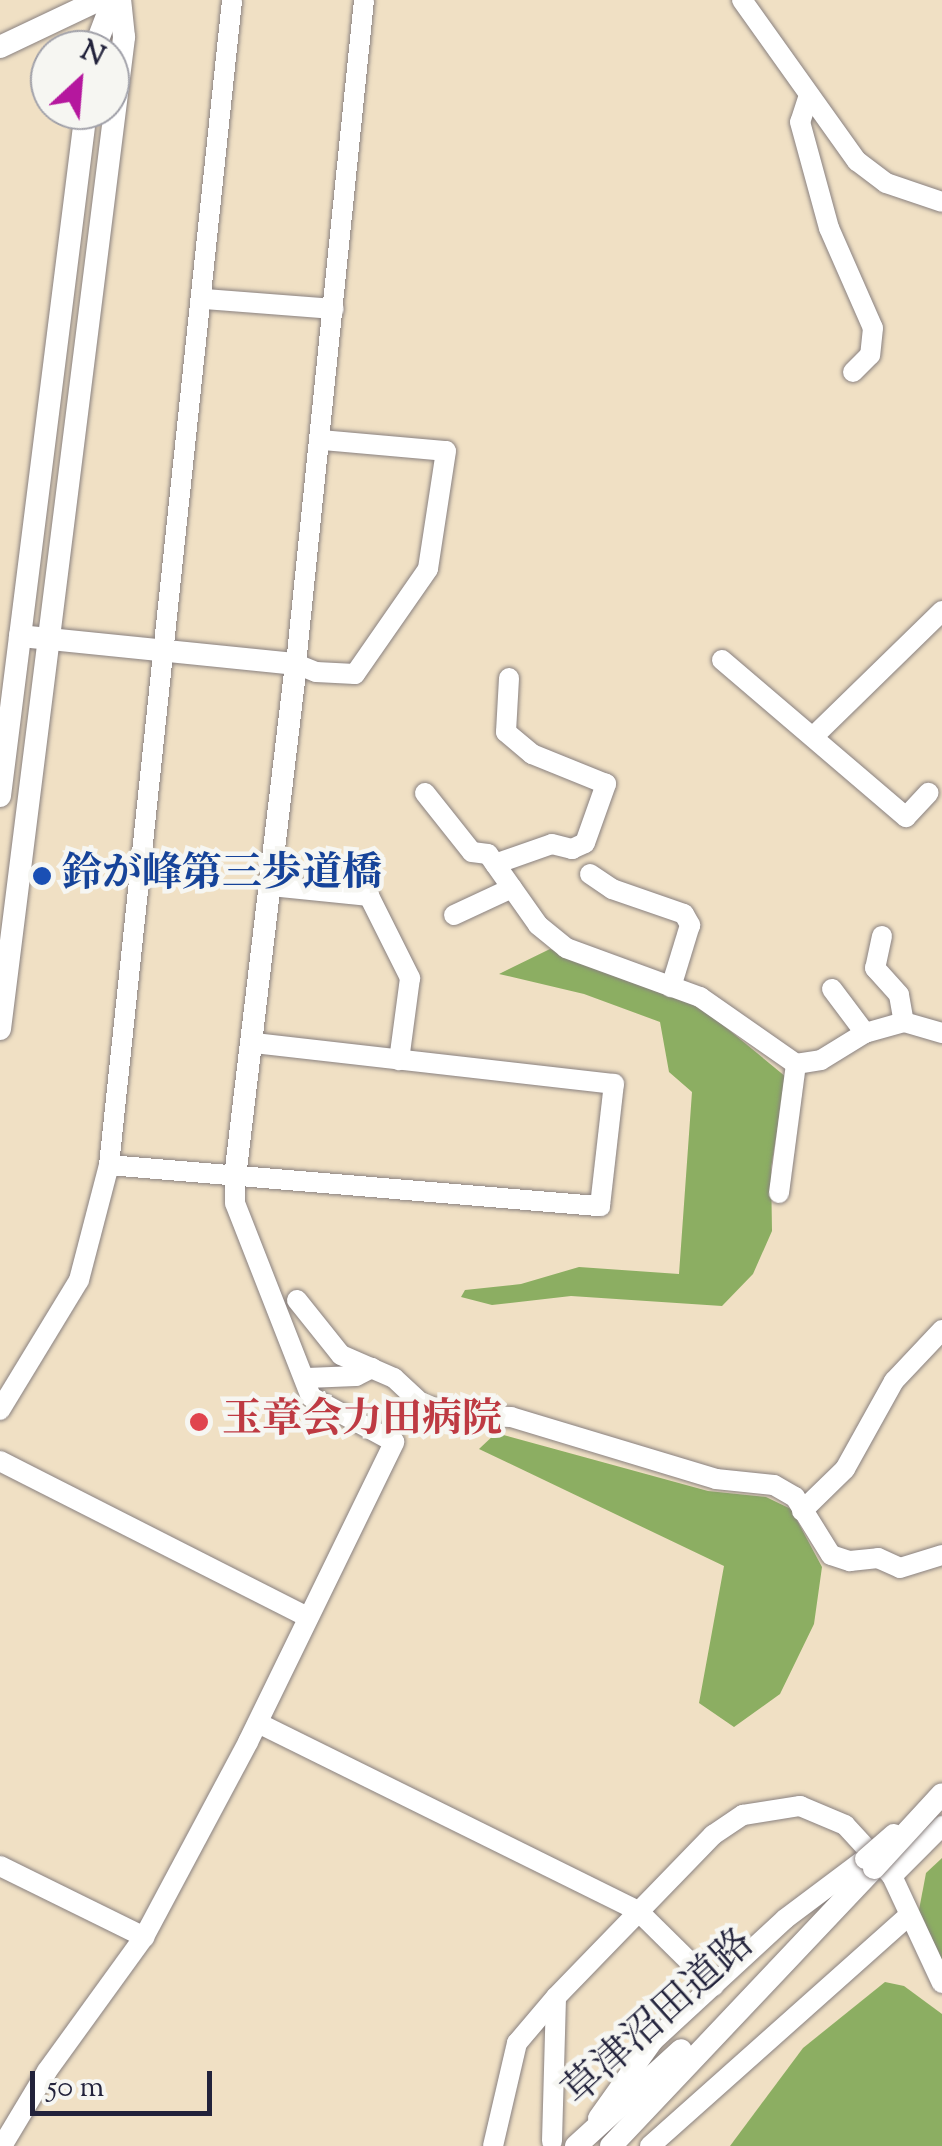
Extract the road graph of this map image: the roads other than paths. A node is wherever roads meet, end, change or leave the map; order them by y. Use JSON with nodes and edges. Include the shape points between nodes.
{"nodes":[{"id":1,"x":99,"y":0,"type":"edge"},
{"id":2,"x":116,"y":0,"type":"edge"},
{"id":3,"x":232,"y":0,"type":"edge"},
{"id":4,"x":364,"y":0,"type":"edge"},
{"id":5,"x":742,"y":0,"type":"edge"},
{"id":6,"x":96,"y":30,"type":"edge"},
{"id":7,"x":0,"y":48,"type":"edge"},
{"id":8,"x":808,"y":98,"type":"junction"},
{"id":9,"x":83,"y":130,"type":"edge"},
{"id":10,"x":942,"y":202,"type":"edge"},
{"id":11,"x":205,"y":298,"type":"junction"},
{"id":12,"x":334,"y":309,"type":"junction"},
{"id":13,"x":853,"y":372,"type":"dead end"},
{"id":14,"x":322,"y":440,"type":"junction"},
{"id":15,"x":942,"y":611,"type":"edge"},
{"id":16,"x":20,"y":636,"type":"junction"},
{"id":17,"x":49,"y":638,"type":"junction"},
{"id":18,"x":164,"y":651,"type":"junction"},
{"id":19,"x":722,"y":660,"type":"dead end"},
{"id":20,"x":296,"y":664,"type":"junction"},
{"id":21,"x":509,"y":678,"type":"dead end"},
{"id":22,"x":816,"y":734,"type":"junction"},
{"id":23,"x":425,"y":793,"type":"dead end"},
{"id":24,"x":928,"y":793,"type":"dead end"},
{"id":25,"x":0,"y":796,"type":"edge"},
{"id":26,"x":495,"y":864,"type":"junction"},
{"id":27,"x":590,"y":874,"type":"dead end"},
{"id":28,"x":271,"y":886,"type":"junction"},
{"id":29,"x":512,"y":888,"type":"junction"},
{"id":30,"x":454,"y":915,"type":"dead end"},
{"id":31,"x":882,"y":936,"type":"dead end"},
{"id":32,"x":671,"y":988,"type":"junction"},
{"id":33,"x":832,"y":989,"type":"dead end"},
{"id":34,"x":904,"y":1022,"type":"junction"},
{"id":35,"x":0,"y":1029,"type":"edge"},
{"id":36,"x":942,"y":1030,"type":"edge"},
{"id":37,"x":866,"y":1033,"type":"junction"},
{"id":38,"x":253,"y":1043,"type":"junction"},
{"id":39,"x":399,"y":1060,"type":"junction"},
{"id":40,"x":796,"y":1064,"type":"junction"},
{"id":41,"x":109,"y":1165,"type":"junction"},
{"id":42,"x":235,"y":1178,"type":"junction"},
{"id":43,"x":779,"y":1193,"type":"dead end"},
{"id":44,"x":296,"y":1300,"type":"dead end"},
{"id":45,"x":942,"y":1330,"type":"edge"},
{"id":46,"x":372,"y":1368,"type":"junction"},
{"id":47,"x":307,"y":1378,"type":"junction"},
{"id":48,"x":0,"y":1410,"type":"edge"},
{"id":49,"x":0,"y":1461,"type":"edge"},
{"id":50,"x":802,"y":1511,"type":"junction"},
{"id":51,"x":942,"y":1554,"type":"edge"},
{"id":52,"x":308,"y":1617,"type":"junction"},
{"id":53,"x":258,"y":1723,"type":"junction"},
{"id":54,"x":942,"y":1793,"type":"edge"},
{"id":55,"x":942,"y":1826,"type":"edge"},
{"id":56,"x":0,"y":1866,"type":"edge"},
{"id":57,"x":877,"y":1868,"type":"junction"},
{"id":58,"x":637,"y":1910,"type":"junction"},
{"id":59,"x":909,"y":1916,"type":"junction"},
{"id":60,"x":144,"y":1937,"type":"junction"},
{"id":61,"x":795,"y":1947,"type":"junction"},
{"id":62,"x":942,"y":1982,"type":"edge"},
{"id":63,"x":714,"y":1986,"type":"junction"},
{"id":64,"x":556,"y":1997,"type":"junction"},
{"id":65,"x":552,"y":2141,"type":"dead end"},
{"id":66,"x":579,"y":2143,"type":"edge"},
{"id":67,"x":2,"y":2146,"type":"edge"},
{"id":68,"x":492,"y":2146,"type":"edge"},
{"id":69,"x":611,"y":2146,"type":"edge"},
{"id":70,"x":650,"y":2146,"type":"edge"}],
"edges":[{"from":1,"to":7,"type":"street"},
{"from":2,"to":6,"type":"street"},
{"from":2,"to":17,"type":"street","via":[[124,36]]},
{"from":3,"to":11,"type":"street"},
{"from":4,"to":12,"type":"street"},
{"from":5,"to":8,"type":"street"},
{"from":8,"to":10,"type":"street","via":[[857,161],[886,183]]},
{"from":8,"to":13,"type":"street","via":[[800,122],[829,228],[873,328],[870,355]]},
{"from":9,"to":16,"type":"street"},
{"from":11,"to":12,"type":"street"},
{"from":11,"to":18,"type":"street"},
{"from":12,"to":14,"type":"street"},
{"from":14,"to":20,"type":"street"},
{"from":14,"to":20,"type":"street","via":[[446,451],[428,569],[355,674]]},
{"from":15,"to":22,"type":"street"},
{"from":16,"to":17,"type":"street"},
{"from":16,"to":25,"type":"street"},
{"from":17,"to":18,"type":"street"},
{"from":17,"to":35,"type":"street"},
{"from":18,"to":20,"type":"street"},
{"from":18,"to":41,"type":"street"},
{"from":19,"to":22,"type":"street"},
{"from":20,"to":28,"type":"street"},
{"from":21,"to":26,"type":"street","via":[[506,732],[532,754],[606,784],[586,843],[572,849],[552,844]]},
{"from":22,"to":24,"type":"street","via":[[906,817]]},
{"from":23,"to":26,"type":"street","via":[[472,852],[488,854]]},
{"from":26,"to":29,"type":"street"},
{"from":27,"to":32,"type":"street","via":[[612,889],[684,914],[690,924]]},
{"from":28,"to":38,"type":"street"},
{"from":28,"to":39,"type":"street","via":[[369,896],[410,978]]},
{"from":29,"to":30,"type":"street"},
{"from":29,"to":32,"type":"street","via":[[538,925],[566,948]]},
{"from":31,"to":34,"type":"street","via":[[875,968],[899,995]]},
{"from":32,"to":40,"type":"street","via":[[700,997]]},
{"from":33,"to":37,"type":"street"},
{"from":34,"to":36,"type":"street"},
{"from":34,"to":37,"type":"street"},
{"from":37,"to":40,"type":"street","via":[[821,1060]]},
{"from":38,"to":39,"type":"street"},
{"from":38,"to":42,"type":"street"},
{"from":39,"to":42,"type":"street","via":[[614,1084],[600,1206]]},
{"from":40,"to":43,"type":"street"},
{"from":41,"to":42,"type":"street"},
{"from":41,"to":48,"type":"street","via":[[80,1280]]},
{"from":42,"to":47,"type":"street","via":[[234,1204]]},
{"from":44,"to":46,"type":"street","via":[[341,1355]]},
{"from":45,"to":50,"type":"street","via":[[894,1381],[844,1470]]},
{"from":46,"to":47,"type":"street","via":[[356,1376]]},
{"from":46,"to":50,"type":"street","via":[[422,1404],[456,1415],[511,1417],[624,1456],[716,1479],[774,1485],[795,1497]]},
{"from":47,"to":52,"type":"street","via":[[311,1397],[394,1442]]},
{"from":49,"to":52,"type":"street"},
{"from":50,"to":51,"type":"street","via":[[831,1555],[850,1562],[878,1558],[900,1568]]},
{"from":52,"to":53,"type":"street"},
{"from":53,"to":58,"type":"street"},
{"from":53,"to":60,"type":"street"},
{"from":54,"to":57,"type":"street","name":"草津沼田道路","bridge":true},
{"from":55,"to":57,"type":"street"},
{"from":56,"to":60,"type":"street"},
{"from":57,"to":58,"type":"street","via":[[824,1813],[768,1807],[713,1835]]},
{"from":57,"to":59,"type":"street"},
{"from":57,"to":61,"type":"street","name":"草津沼田道路"},
{"from":57,"to":63,"type":"street","via":[[784,1919]]},
{"from":58,"to":63,"type":"street"},
{"from":58,"to":64,"type":"street"},
{"from":59,"to":62,"type":"street"},
{"from":59,"to":70,"type":"street"},
{"from":60,"to":67,"type":"street"},
{"from":61,"to":66,"type":"street","name":"草津沼田道路"},
{"from":61,"to":69,"type":"street","name":"草津沼田道路"},
{"from":63,"to":66,"type":"street","via":[[652,2041]]},
{"from":64,"to":65,"type":"street"},
{"from":64,"to":68,"type":"street","via":[[517,2043]]}]}
